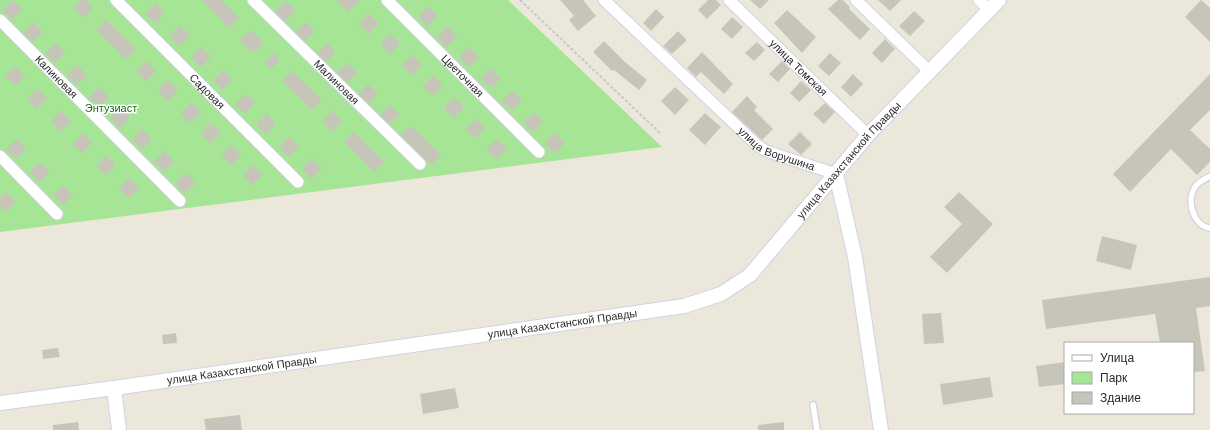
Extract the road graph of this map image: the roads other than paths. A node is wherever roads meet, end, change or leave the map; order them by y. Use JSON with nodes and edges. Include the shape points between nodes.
{"nodes":[{"id":1,"x":116,"y":0,"type":"edge"},
{"id":2,"x":253,"y":0,"type":"edge"},
{"id":3,"x":388,"y":0,"type":"edge"},
{"id":4,"x":604,"y":0,"type":"edge"},
{"id":5,"x":729,"y":0,"type":"edge"},
{"id":6,"x":856,"y":0,"type":"edge"},
{"id":7,"x":979,"y":0,"type":"edge"},
{"id":8,"x":994,"y":5,"type":"edge"},
{"id":9,"x":0,"y":20,"type":"edge"},
{"id":10,"x":929,"y":71,"type":"junction"},
{"id":11,"x":868,"y":135,"type":"junction"},
{"id":12,"x":539,"y":152,"type":"dead end"},
{"id":13,"x":0,"y":156,"type":"edge"},
{"id":14,"x":420,"y":164,"type":"dead end"},
{"id":15,"x":836,"y":174,"type":"junction"},
{"id":16,"x":1210,"y":176,"type":"edge"},
{"id":17,"x":298,"y":182,"type":"dead end"},
{"id":18,"x":180,"y":201,"type":"dead end"},
{"id":19,"x":57,"y":214,"type":"dead end"},
{"id":20,"x":1210,"y":228,"type":"edge"},
{"id":21,"x":114,"y":388,"type":"junction"},
{"id":22,"x":0,"y":403,"type":"edge"},
{"id":23,"x":814,"y":405,"type":"dead end"},
{"id":24,"x":119,"y":430,"type":"edge"},
{"id":25,"x":817,"y":430,"type":"edge"},
{"id":26,"x":882,"y":430,"type":"edge"}],
"edges":[{"from":1,"to":17,"type":"street","name":"Садовая"},
{"from":2,"to":14,"type":"street","name":"Малиновая"},
{"from":3,"to":12,"type":"street","name":"Цветочная"},
{"from":4,"to":15,"type":"street","name":"улица Ворушина","via":[[757,145],[766,151]]},
{"from":5,"to":11,"type":"street","name":"улица Томская"},
{"from":6,"to":10,"type":"street"},
{"from":7,"to":8,"type":"street"},
{"from":8,"to":10,"type":"street","name":"улица Казахстанской Правды"},
{"from":9,"to":18,"type":"street","name":"Калиновая"},
{"from":10,"to":11,"type":"street","name":"улица Казахстанской Правды"},
{"from":11,"to":15,"type":"street","name":"улица Казахстанской Правды"},
{"from":13,"to":19,"type":"street"},
{"from":15,"to":21,"type":"street","name":"улица Казахстанской Правды","via":[[750,275],[721,294],[684,306]]},
{"from":15,"to":26,"type":"street","via":[[855,256]]},
{"from":16,"to":20,"type":"lane","via":[[1194,188],[1191,199],[1194,216]]},
{"from":21,"to":22,"type":"street","name":"улица Казахстанской Правды"},
{"from":21,"to":24,"type":"street"},
{"from":23,"to":25,"type":"lane"}]}
